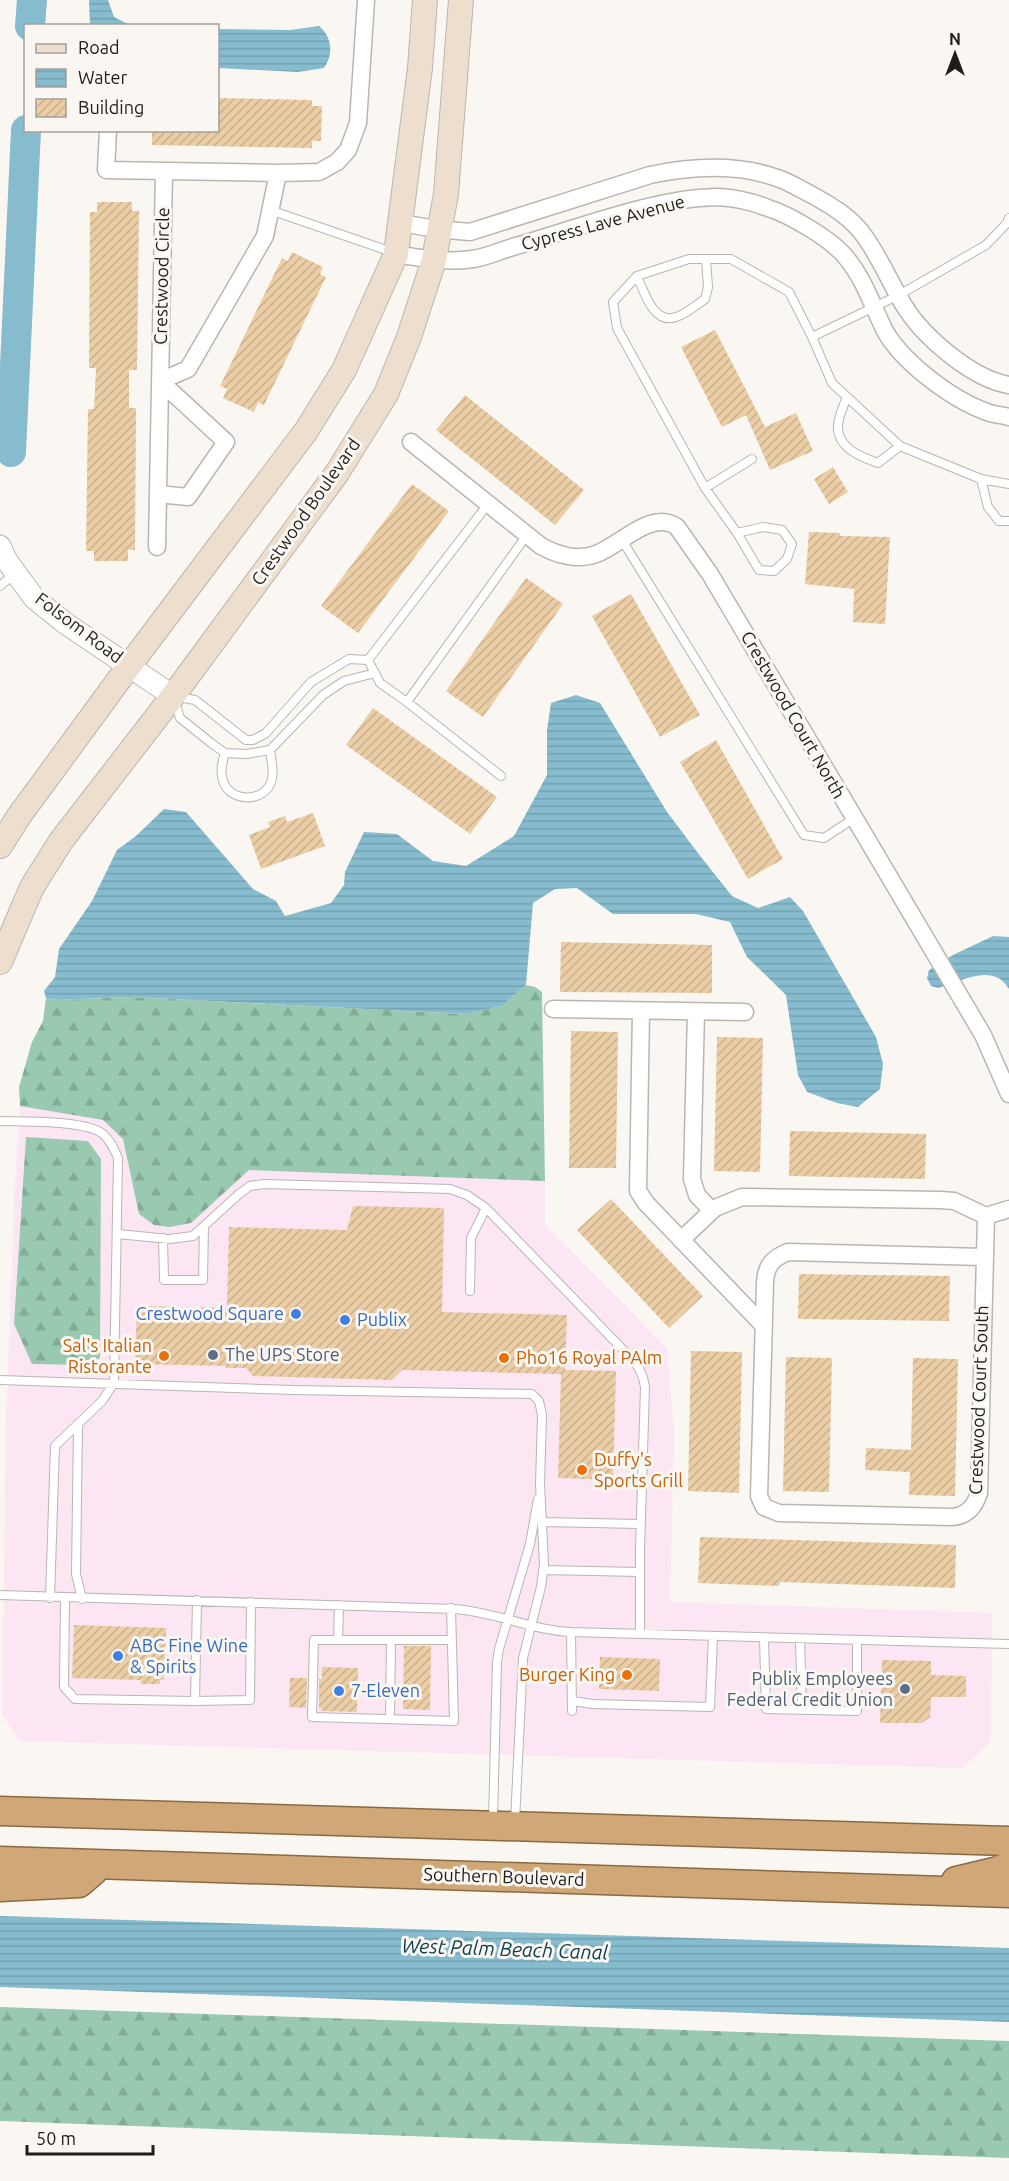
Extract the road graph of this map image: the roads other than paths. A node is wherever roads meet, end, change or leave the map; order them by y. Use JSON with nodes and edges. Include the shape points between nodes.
{"nodes":[{"id":1,"x":366,"y":0,"type":"edge"},
{"id":2,"x":425,"y":0,"type":"edge"},
{"id":3,"x":462,"y":0,"type":"edge"},
{"id":4,"x":108,"y":132,"type":"edge"},
{"id":5,"x":164,"y":171,"type":"junction"},
{"id":6,"x":278,"y":173,"type":"junction"},
{"id":7,"x":270,"y":210,"type":"junction"},
{"id":8,"x":1009,"y":218,"type":"edge"},
{"id":9,"x":401,"y":223,"type":"junction"},
{"id":10,"x":439,"y":229,"type":"junction"},
{"id":11,"x":396,"y":254,"type":"junction"},
{"id":12,"x":706,"y":259,"type":"junction"},
{"id":13,"x":434,"y":260,"type":"junction"},
{"id":14,"x":637,"y":276,"type":"junction"},
{"id":15,"x":899,"y":295,"type":"junction"},
{"id":16,"x":875,"y":306,"type":"junction"},
{"id":17,"x":812,"y":337,"type":"junction"},
{"id":18,"x":160,"y":381,"type":"junction"},
{"id":19,"x":1009,"y":385,"type":"edge"},
{"id":20,"x":847,"y":397,"type":"junction"},
{"id":21,"x":1009,"y":417,"type":"edge"},
{"id":22,"x":411,"y":442,"type":"dead end"},
{"id":23,"x":900,"y":446,"type":"junction"},
{"id":24,"x":752,"y":459,"type":"dead end"},
{"id":25,"x":981,"y":479,"type":"junction"},
{"id":26,"x":1009,"y":484,"type":"edge"},
{"id":27,"x":705,"y":488,"type":"junction"},
{"id":28,"x":158,"y":494,"type":"junction"},
{"id":29,"x":488,"y":504,"type":"junction"},
{"id":30,"x":1009,"y":521,"type":"edge"},
{"id":31,"x":737,"y":533,"type":"junction"},
{"id":32,"x":527,"y":535,"type":"junction"},
{"id":33,"x":622,"y":540,"type":"junction"},
{"id":34,"x":0,"y":546,"type":"edge"},
{"id":35,"x":157,"y":548,"type":"dead end"},
{"id":36,"x":8,"y":579,"type":"edge"},
{"id":37,"x":368,"y":660,"type":"junction"},
{"id":38,"x":129,"y":666,"type":"junction"},
{"id":39,"x":375,"y":673,"type":"junction"},
{"id":40,"x":318,"y":678,"type":"junction"},
{"id":41,"x":326,"y":693,"type":"junction"},
{"id":42,"x":173,"y":696,"type":"junction"},
{"id":43,"x":407,"y":702,"type":"junction"},
{"id":44,"x":270,"y":750,"type":"junction"},
{"id":45,"x":225,"y":753,"type":"junction"},
{"id":46,"x":501,"y":776,"type":"dead end"},
{"id":47,"x":853,"y":819,"type":"junction"},
{"id":48,"x":0,"y":846,"type":"edge"},
{"id":49,"x":0,"y":963,"type":"edge"},
{"id":50,"x":554,"y":1009,"type":"dead end"},
{"id":51,"x":641,"y":1011,"type":"junction"},
{"id":52,"x":696,"y":1012,"type":"junction"},
{"id":53,"x":744,"y":1012,"type":"dead end"},
{"id":54,"x":1009,"y":1094,"type":"edge"},
{"id":55,"x":0,"y":1121,"type":"edge"},
{"id":56,"x":486,"y":1208,"type":"junction"},
{"id":57,"x":1009,"y":1209,"type":"edge"},
{"id":58,"x":712,"y":1211,"type":"junction"},
{"id":59,"x":986,"y":1216,"type":"junction"},
{"id":60,"x":204,"y":1226,"type":"junction"},
{"id":61,"x":118,"y":1234,"type":"junction"},
{"id":62,"x":163,"y":1238,"type":"junction"},
{"id":63,"x":681,"y":1240,"type":"junction"},
{"id":64,"x":984,"y":1257,"type":"junction"},
{"id":65,"x":470,"y":1291,"type":"dead end"},
{"id":66,"x":764,"y":1326,"type":"junction"},
{"id":67,"x":0,"y":1380,"type":"edge"},
{"id":68,"x":114,"y":1383,"type":"junction"},
{"id":69,"x":78,"y":1425,"type":"junction"},
{"id":70,"x":540,"y":1484,"type":"junction"},
{"id":71,"x":542,"y":1522,"type":"junction"},
{"id":72,"x":640,"y":1524,"type":"junction"},
{"id":73,"x":543,"y":1570,"type":"junction"},
{"id":74,"x":640,"y":1572,"type":"junction"},
{"id":75,"x":0,"y":1595,"type":"edge"},
{"id":76,"x":50,"y":1598,"type":"junction"},
{"id":77,"x":65,"y":1598,"type":"junction"},
{"id":78,"x":82,"y":1599,"type":"junction"},
{"id":79,"x":196,"y":1600,"type":"junction"},
{"id":80,"x":251,"y":1602,"type":"junction"},
{"id":81,"x":339,"y":1605,"type":"junction"},
{"id":82,"x":451,"y":1608,"type":"junction"},
{"id":83,"x":509,"y":1619,"type":"junction"},
{"id":84,"x":531,"y":1626,"type":"junction"},
{"id":85,"x":571,"y":1632,"type":"junction"},
{"id":86,"x":640,"y":1634,"type":"junction"},
{"id":87,"x":713,"y":1636,"type":"junction"},
{"id":88,"x":764,"y":1638,"type":"junction"},
{"id":89,"x":800,"y":1639,"type":"junction"},
{"id":90,"x":338,"y":1640,"type":"junction"},
{"id":91,"x":391,"y":1640,"type":"junction"},
{"id":92,"x":857,"y":1640,"type":"junction"},
{"id":93,"x":451,"y":1641,"type":"junction"},
{"id":94,"x":1009,"y":1644,"type":"edge"},
{"id":95,"x":195,"y":1701,"type":"junction"},
{"id":96,"x":572,"y":1701,"type":"junction"},
{"id":97,"x":802,"y":1709,"type":"junction"},
{"id":98,"x":572,"y":1711,"type":"dead end"},
{"id":99,"x":390,"y":1719,"type":"junction"},
{"id":100,"x":0,"y":1811,"type":"edge"},
{"id":101,"x":504,"y":1827,"type":"junction"},
{"id":102,"x":1009,"y":1841,"type":"edge"},
{"id":103,"x":0,"y":1861,"type":"edge"},
{"id":104,"x":100,"y":1865,"type":"junction"},
{"id":105,"x":1009,"y":1866,"type":"edge"},
{"id":106,"x":0,"y":1887,"type":"edge"},
{"id":107,"x":916,"y":1890,"type":"junction"},
{"id":108,"x":1009,"y":1893,"type":"edge"}],
"edges":[{"from":1,"to":6,"type":"street","via":[[358,123],[348,150],[319,172]]},
{"from":2,"to":9,"type":"main road"},
{"from":3,"to":10,"type":"main road","name":"Crestwood Boulevard","via":[[446,194]]},
{"from":4,"to":5,"type":"street","via":[[106,170]]},
{"from":5,"to":6,"type":"street"},
{"from":5,"to":18,"type":"street","name":"Crestwood Circle"},
{"from":6,"to":7,"type":"street","name":"Crestwood Circle"},
{"from":7,"to":11,"type":"lane"},
{"from":7,"to":18,"type":"street","name":"Crestwood Circle","via":[[265,236],[188,369]]},
{"from":8,"to":15,"type":"lane","via":[[986,245]]},
{"from":9,"to":10,"type":"street","name":"Cypress Lave Avenue"},
{"from":9,"to":11,"type":"main road"},
{"from":10,"to":13,"type":"main road","name":"Crestwood Boulevard"},
{"from":10,"to":15,"type":"street","name":"Cypress Lave Avenue","via":[[470,232],[672,170],[720,166],[750,170],[781,179],[838,209],[864,234]]},
{"from":11,"to":13,"type":"street","name":"Cypress Lave Avenue"},
{"from":11,"to":38,"type":"main road","via":[[344,370],[306,431]]},
{"from":12,"to":14,"type":"lane","via":[[689,259]]},
{"from":12,"to":14,"type":"lane","via":[[705,299],[677,317],[667,319],[653,311]]},
{"from":12,"to":17,"type":"lane","via":[[730,259],[789,292]]},
{"from":13,"to":16,"type":"street","name":"Cypress Lave Avenue","via":[[472,259],[634,211],[719,197],[769,208],[821,235],[860,275]]},
{"from":13,"to":42,"type":"main road","name":"Crestwood Boulevard","via":[[386,394],[337,473]]},
{"from":14,"to":27,"type":"lane","via":[[613,302],[617,328]]},
{"from":15,"to":16,"type":"lane"},
{"from":15,"to":19,"type":"street","name":"Cypress Lave Avenue","via":[[913,318],[950,354],[984,376]]},
{"from":16,"to":17,"type":"lane"},
{"from":16,"to":21,"type":"street","name":"Cypress Lave Avenue","via":[[886,332],[930,378],[969,404]]},
{"from":17,"to":20,"type":"lane","via":[[832,383]]},
{"from":18,"to":28,"type":"street","name":"Crestwood Circle"},
{"from":18,"to":28,"type":"street","via":[[226,442],[188,497]]},
{"from":20,"to":23,"type":"lane"},
{"from":20,"to":23,"type":"lane","via":[[838,426],[843,444],[878,463]]},
{"from":22,"to":29,"type":"street","name":"Crestwood Court North"},
{"from":23,"to":25,"type":"lane"},
{"from":24,"to":27,"type":"lane"},
{"from":25,"to":26,"type":"lane"},
{"from":25,"to":30,"type":"lane","via":[[988,507],[999,520]]},
{"from":27,"to":31,"type":"lane"},
{"from":28,"to":35,"type":"street","name":"Crestwood Circle"},
{"from":29,"to":32,"type":"street","name":"Crestwood Court North"},
{"from":29,"to":37,"type":"lane"},
{"from":31,"to":31,"type":"lane","via":[[763,527],[782,530],[792,544],[788,559],[774,571],[759,570]]},
{"from":32,"to":33,"type":"street","name":"Crestwood Court North","via":[[552,552],[578,557],[594,555]]},
{"from":32,"to":43,"type":"lane"},
{"from":33,"to":47,"type":"lane","via":[[804,835],[824,838]]},
{"from":33,"to":47,"type":"street","name":"Crestwood Court North","via":[[651,523],[669,522],[677,527],[710,574]]},
{"from":34,"to":36,"type":"street","name":"Folsom Road"},
{"from":36,"to":38,"type":"street","name":"Folsom Road"},
{"from":37,"to":39,"type":"lane"},
{"from":37,"to":40,"type":"lane","via":[[349,659]]},
{"from":38,"to":42,"type":"street","name":"Folsom Road"},
{"from":38,"to":48,"type":"main road"},
{"from":39,"to":41,"type":"lane","via":[[344,681]]},
{"from":39,"to":43,"type":"lane","via":[[380,683]]},
{"from":40,"to":41,"type":"lane"},
{"from":40,"to":42,"type":"lane","via":[[266,733],[253,740],[246,740],[195,700]]},
{"from":41,"to":44,"type":"lane"},
{"from":42,"to":45,"type":"lane","via":[[180,718]]},
{"from":42,"to":49,"type":"main road","name":"Crestwood Boulevard","via":[[61,841],[32,887]]},
{"from":43,"to":46,"type":"lane"},
{"from":44,"to":45,"type":"lane"},
{"from":44,"to":45,"type":"lane","via":[[272,778],[262,794],[250,798],[241,798],[224,784]]},
{"from":47,"to":54,"type":"street","name":"Crestwood Court North","via":[[983,1035]]},
{"from":50,"to":51,"type":"street"},
{"from":51,"to":52,"type":"street"},
{"from":51,"to":63,"type":"street","via":[[638,1191]]},
{"from":52,"to":53,"type":"street"},
{"from":52,"to":58,"type":"street","via":[[692,1179],[697,1194]]},
{"from":55,"to":61,"type":"lane","via":[[73,1125],[93,1128],[102,1134],[118,1158]]},
{"from":56,"to":60,"type":"lane","via":[[450,1189],[264,1184],[250,1186]]},
{"from":56,"to":65,"type":"lane","via":[[471,1238]]},
{"from":56,"to":72,"type":"lane","via":[[640,1368],[645,1388]]},
{"from":57,"to":59,"type":"street"},
{"from":58,"to":59,"type":"street","via":[[733,1199],[759,1196],[954,1201]]},
{"from":58,"to":63,"type":"street"},
{"from":59,"to":64,"type":"street","name":"Crestwood Court South"},
{"from":60,"to":62,"type":"lane","via":[[193,1236]]},
{"from":60,"to":62,"type":"lane","via":[[203,1280],[164,1280]]},
{"from":61,"to":62,"type":"lane"},
{"from":61,"to":68,"type":"lane"},
{"from":63,"to":66,"type":"street"},
{"from":64,"to":66,"type":"street","name":"Crestwood Court South","via":[[788,1251],[777,1256],[765,1271]]},
{"from":64,"to":66,"type":"street","name":"Crestwood Court South","via":[[979,1492],[972,1508],[959,1516],[779,1513],[764,1507],[759,1496]]},
{"from":67,"to":68,"type":"lane"},
{"from":68,"to":69,"type":"lane"},
{"from":68,"to":70,"type":"lane","via":[[532,1394],[539,1401],[542,1415]]},
{"from":69,"to":76,"type":"lane","via":[[55,1446]]},
{"from":69,"to":78,"type":"lane","via":[[76,1574]]},
{"from":70,"to":71,"type":"lane"},
{"from":70,"to":83,"type":"lane","via":[[530,1544]]},
{"from":71,"to":72,"type":"lane"},
{"from":71,"to":73,"type":"lane"},
{"from":72,"to":74,"type":"lane"},
{"from":73,"to":74,"type":"lane"},
{"from":73,"to":84,"type":"lane"},
{"from":74,"to":86,"type":"lane"},
{"from":75,"to":76,"type":"lane"},
{"from":76,"to":77,"type":"lane"},
{"from":77,"to":78,"type":"lane"},
{"from":77,"to":95,"type":"lane","via":[[64,1687],[75,1700]]},
{"from":78,"to":79,"type":"lane"},
{"from":79,"to":80,"type":"lane"},
{"from":79,"to":95,"type":"lane"},
{"from":80,"to":81,"type":"lane"},
{"from":80,"to":95,"type":"lane","via":[[250,1700]]},
{"from":81,"to":82,"type":"lane"},
{"from":81,"to":90,"type":"lane"},
{"from":82,"to":83,"type":"lane"},
{"from":82,"to":93,"type":"lane"},
{"from":83,"to":84,"type":"lane"},
{"from":83,"to":101,"type":"lane","via":[[498,1662]]},
{"from":84,"to":85,"type":"lane"},
{"from":84,"to":101,"type":"lane","via":[[523,1658]]},
{"from":85,"to":86,"type":"lane"},
{"from":85,"to":96,"type":"lane"},
{"from":86,"to":87,"type":"lane"},
{"from":87,"to":88,"type":"lane"},
{"from":87,"to":96,"type":"lane","via":[[710,1707]]},
{"from":88,"to":89,"type":"lane"},
{"from":88,"to":97,"type":"lane","via":[[766,1709]]},
{"from":89,"to":92,"type":"lane"},
{"from":89,"to":97,"type":"lane"},
{"from":90,"to":91,"type":"lane"},
{"from":90,"to":99,"type":"lane","via":[[314,1640],[312,1717]]},
{"from":91,"to":93,"type":"lane"},
{"from":91,"to":99,"type":"lane"},
{"from":92,"to":94,"type":"lane"},
{"from":92,"to":97,"type":"lane","via":[[857,1711]]},
{"from":93,"to":99,"type":"lane","via":[[454,1721]]},
{"from":96,"to":98,"type":"lane"},
{"from":100,"to":101,"type":"highway"},
{"from":101,"to":102,"type":"highway"},
{"from":103,"to":104,"type":"highway","name":"Southern Boulevard"},
{"from":104,"to":106,"type":"highway","via":[[79,1883]]},
{"from":104,"to":107,"type":"highway","name":"Southern Boulevard"},
{"from":105,"to":107,"type":"highway"},
{"from":107,"to":108,"type":"highway","name":"Southern Boulevard"}]}
